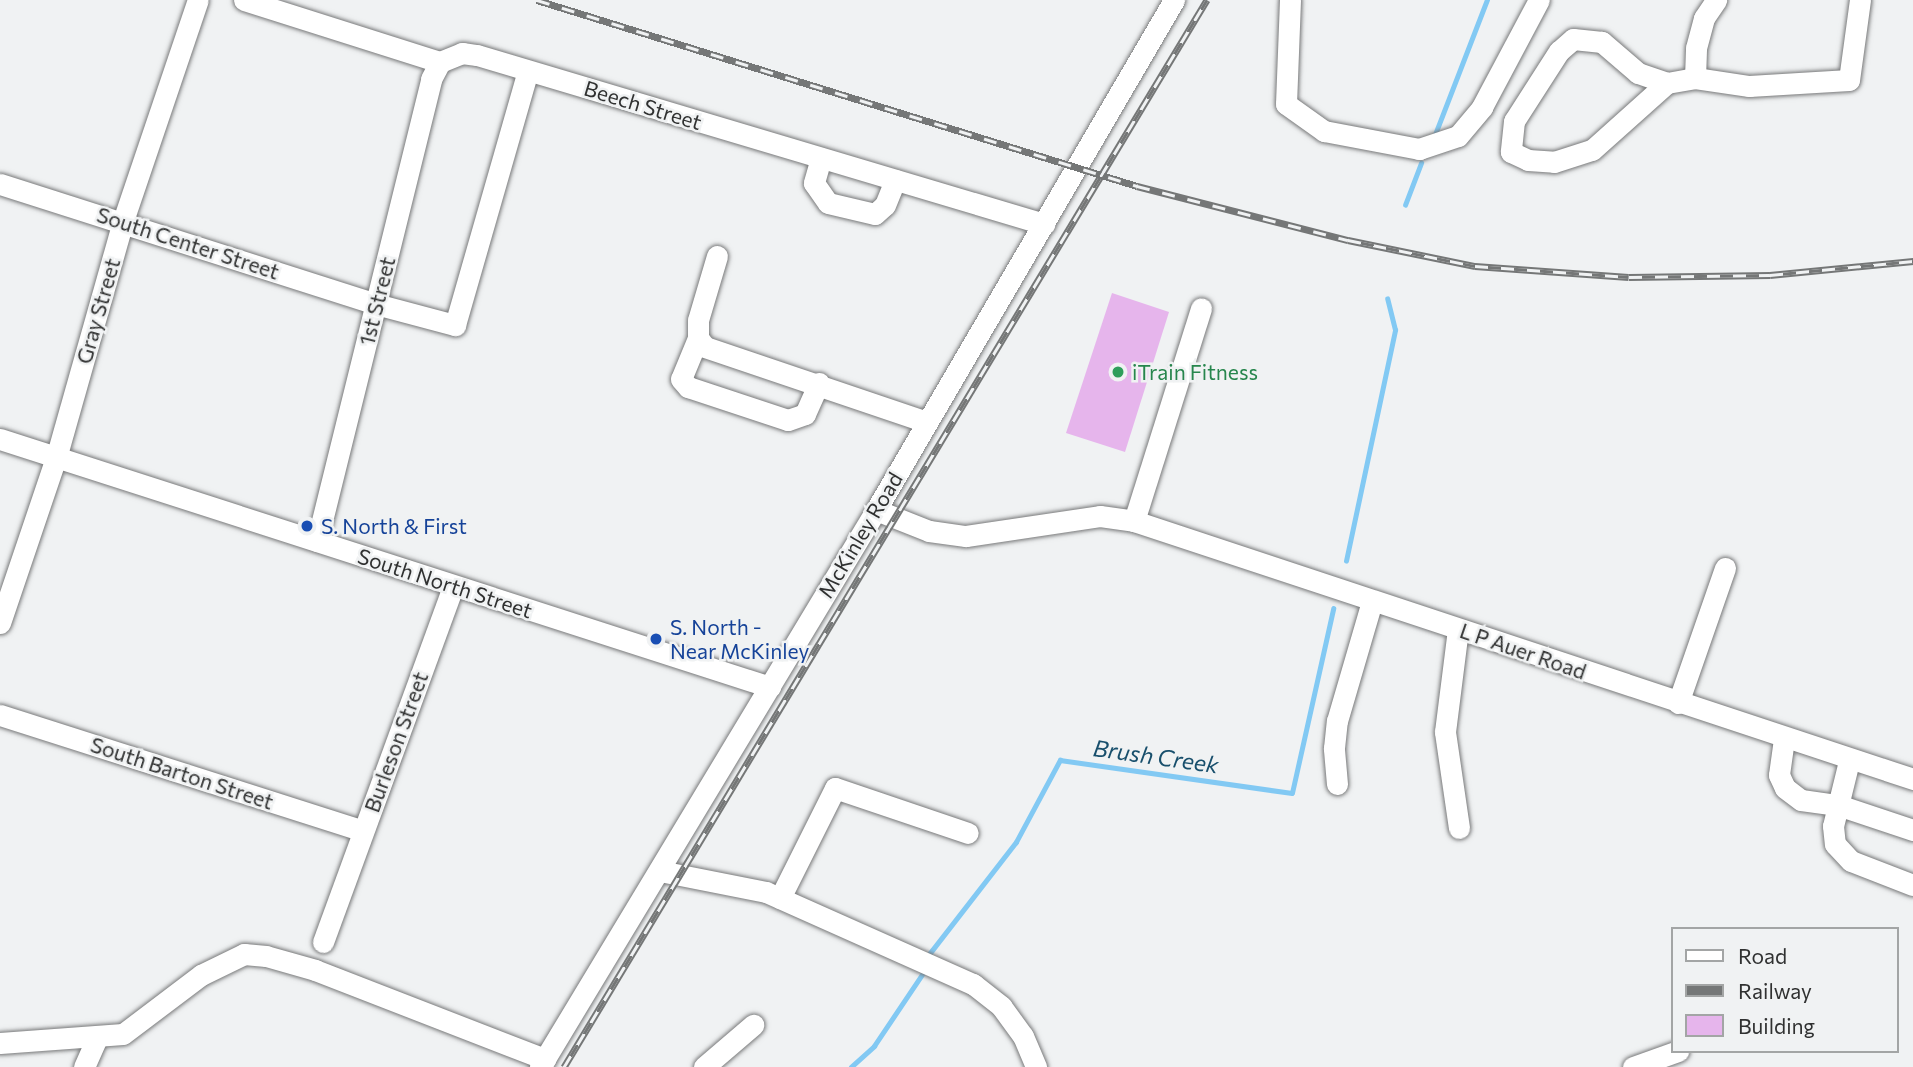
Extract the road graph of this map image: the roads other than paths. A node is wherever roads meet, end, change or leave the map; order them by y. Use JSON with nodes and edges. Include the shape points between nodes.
{"nodes":[{"id":1,"x":198,"y":0,"type":"edge"},
{"id":2,"x":244,"y":0,"type":"edge"},
{"id":3,"x":1174,"y":0,"type":"edge"},
{"id":4,"x":1290,"y":0,"type":"edge"},
{"id":5,"x":1539,"y":0,"type":"edge"},
{"id":6,"x":1716,"y":0,"type":"edge"},
{"id":7,"x":1860,"y":0,"type":"edge"},
{"id":8,"x":440,"y":62,"type":"junction"},
{"id":9,"x":528,"y":71,"type":"junction"},
{"id":10,"x":1695,"y":78,"type":"junction"},
{"id":11,"x":1667,"y":83,"type":"junction"},
{"id":12,"x":821,"y":158,"type":"junction"},
{"id":13,"x":895,"y":180,"type":"junction"},
{"id":14,"x":0,"y":184,"type":"edge"},
{"id":15,"x":123,"y":221,"type":"junction"},
{"id":16,"x":1044,"y":225,"type":"junction"},
{"id":17,"x":717,"y":256,"type":"dead end"},
{"id":18,"x":376,"y":304,"type":"junction"},
{"id":19,"x":1201,"y":308,"type":"dead end"},
{"id":20,"x":698,"y":338,"type":"junction"},
{"id":21,"x":819,"y":383,"type":"junction"},
{"id":22,"x":928,"y":422,"type":"junction"},
{"id":23,"x":0,"y":439,"type":"edge"},
{"id":24,"x":56,"y":458,"type":"junction"},
{"id":25,"x":876,"y":510,"type":"junction"},
{"id":26,"x":1134,"y":521,"type":"junction"},
{"id":27,"x":317,"y":541,"type":"junction"},
{"id":28,"x":1725,"y":568,"type":"dead end"},
{"id":29,"x":453,"y":586,"type":"junction"},
{"id":30,"x":1372,"y":601,"type":"junction"},
{"id":31,"x":0,"y":623,"type":"edge"},
{"id":32,"x":1458,"y":629,"type":"junction"},
{"id":33,"x":769,"y":687,"type":"junction"},
{"id":34,"x":1678,"y":703,"type":"junction"},
{"id":35,"x":0,"y":715,"type":"edge"},
{"id":36,"x":1784,"y":739,"type":"junction"},
{"id":37,"x":1849,"y":761,"type":"junction"},
{"id":38,"x":1913,"y":779,"type":"edge"},
{"id":39,"x":1337,"y":784,"type":"dead end"},
{"id":40,"x":1838,"y":805,"type":"junction"},
{"id":41,"x":1459,"y":828,"type":"dead end"},
{"id":42,"x":1913,"y":830,"type":"edge"},
{"id":43,"x":363,"y":831,"type":"junction"},
{"id":44,"x":968,"y":833,"type":"dead end"},
{"id":45,"x":660,"y":871,"type":"junction"},
{"id":46,"x":1913,"y":885,"type":"edge"},
{"id":47,"x":780,"y":898,"type":"junction"},
{"id":48,"x":323,"y":942,"type":"dead end"},
{"id":49,"x":753,"y":1025,"type":"dead end"},
{"id":50,"x":97,"y":1038,"type":"junction"},
{"id":51,"x":0,"y":1043,"type":"edge"},
{"id":52,"x":1672,"y":1053,"type":"edge"},
{"id":53,"x":542,"y":1063,"type":"edge"},
{"id":54,"x":84,"y":1067,"type":"edge"},
{"id":55,"x":704,"y":1067,"type":"edge"},
{"id":56,"x":1036,"y":1067,"type":"edge"},
{"id":57,"x":1633,"y":1067,"type":"edge"}],
"edges":[{"from":1,"to":15,"type":"street","name":"Gray Street"},
{"from":2,"to":8,"type":"street","name":"Beech Street"},
{"from":3,"to":16,"type":"street","name":"McKinley Road"},
{"from":4,"to":5,"type":"street","via":[[1286,104],[1324,131],[1419,149],[1458,136],[1482,107]]},
{"from":6,"to":10,"type":"street","via":[[1704,18]]},
{"from":7,"to":10,"type":"street","via":[[1849,80],[1749,86]]},
{"from":8,"to":9,"type":"street","name":"Beech Street","via":[[462,53]]},
{"from":8,"to":18,"type":"street","name":"1st Street","via":[[431,79]]},
{"from":9,"to":12,"type":"street","name":"Beech Street"},
{"from":9,"to":18,"type":"street","name":"South Center Street","via":[[455,325]]},
{"from":10,"to":11,"type":"street"},
{"from":11,"to":11,"type":"street","via":[[1592,150],[1554,162],[1528,160],[1511,152],[1514,121],[1559,51],[1573,39],[1602,43],[1638,73]]},
{"from":12,"to":13,"type":"street","name":"Beech Street"},
{"from":12,"to":13,"type":"street","via":[[814,183],[828,203],[875,214],[885,205]]},
{"from":13,"to":16,"type":"street","name":"Beech Street"},
{"from":14,"to":15,"type":"street","name":"South Center Street"},
{"from":15,"to":18,"type":"street","name":"South Center Street"},
{"from":15,"to":24,"type":"street","name":"Gray Street"},
{"from":16,"to":22,"type":"street","name":"McKinley Road"},
{"from":17,"to":20,"type":"street","via":[[698,320]]},
{"from":18,"to":27,"type":"street","name":"1st Street"},
{"from":19,"to":26,"type":"street"},
{"from":20,"to":21,"type":"street","via":[[705,347]]},
{"from":20,"to":21,"type":"street","via":[[681,379],[688,387],[788,420],[805,414]]},
{"from":21,"to":22,"type":"street"},
{"from":22,"to":25,"type":"street","name":"McKinley Road"},
{"from":23,"to":24,"type":"street","name":"South North Street"},
{"from":24,"to":27,"type":"street","name":"South North Street"},
{"from":24,"to":31,"type":"street","name":"Gray Street"},
{"from":25,"to":26,"type":"street","name":"L P Auer Road","via":[[929,531],[966,536],[1100,516]]},
{"from":25,"to":33,"type":"street","name":"McKinley Road"},
{"from":26,"to":30,"type":"street","name":"L P Auer Road"},
{"from":27,"to":29,"type":"street","name":"South North Street"},
{"from":28,"to":34,"type":"street"},
{"from":29,"to":33,"type":"street","name":"South North Street"},
{"from":29,"to":43,"type":"street","name":"Burleson Street"},
{"from":30,"to":32,"type":"street","name":"L P Auer Road"},
{"from":30,"to":39,"type":"street","via":[[1337,721]]},
{"from":32,"to":34,"type":"street","name":"L P Auer Road"},
{"from":32,"to":41,"type":"street","via":[[1445,732]]},
{"from":33,"to":45,"type":"street","name":"McKinley Road"},
{"from":34,"to":36,"type":"street","name":"L P Auer Road"},
{"from":35,"to":43,"type":"street","name":"South Barton Street"},
{"from":36,"to":37,"type":"street","name":"L P Auer Road"},
{"from":36,"to":40,"type":"street","via":[[1777,762],[1785,788],[1801,800]]},
{"from":37,"to":38,"type":"street","name":"L P Auer Road"},
{"from":37,"to":40,"type":"street"},
{"from":40,"to":42,"type":"street"},
{"from":40,"to":46,"type":"street","via":[[1835,844],[1851,861]]},
{"from":43,"to":48,"type":"street","name":"Burleson Street"},
{"from":44,"to":47,"type":"street","via":[[835,788]]},
{"from":45,"to":47,"type":"street"},
{"from":45,"to":53,"type":"street","name":"McKinley Road"},
{"from":47,"to":56,"type":"street","via":[[973,984],[1001,1006],[1023,1036]]},
{"from":49,"to":55,"type":"street"},
{"from":50,"to":51,"type":"street"},
{"from":50,"to":53,"type":"street","via":[[140,1026],[201,975],[244,954],[266,956]]},
{"from":50,"to":54,"type":"street"},
{"from":52,"to":57,"type":"street"}]}
